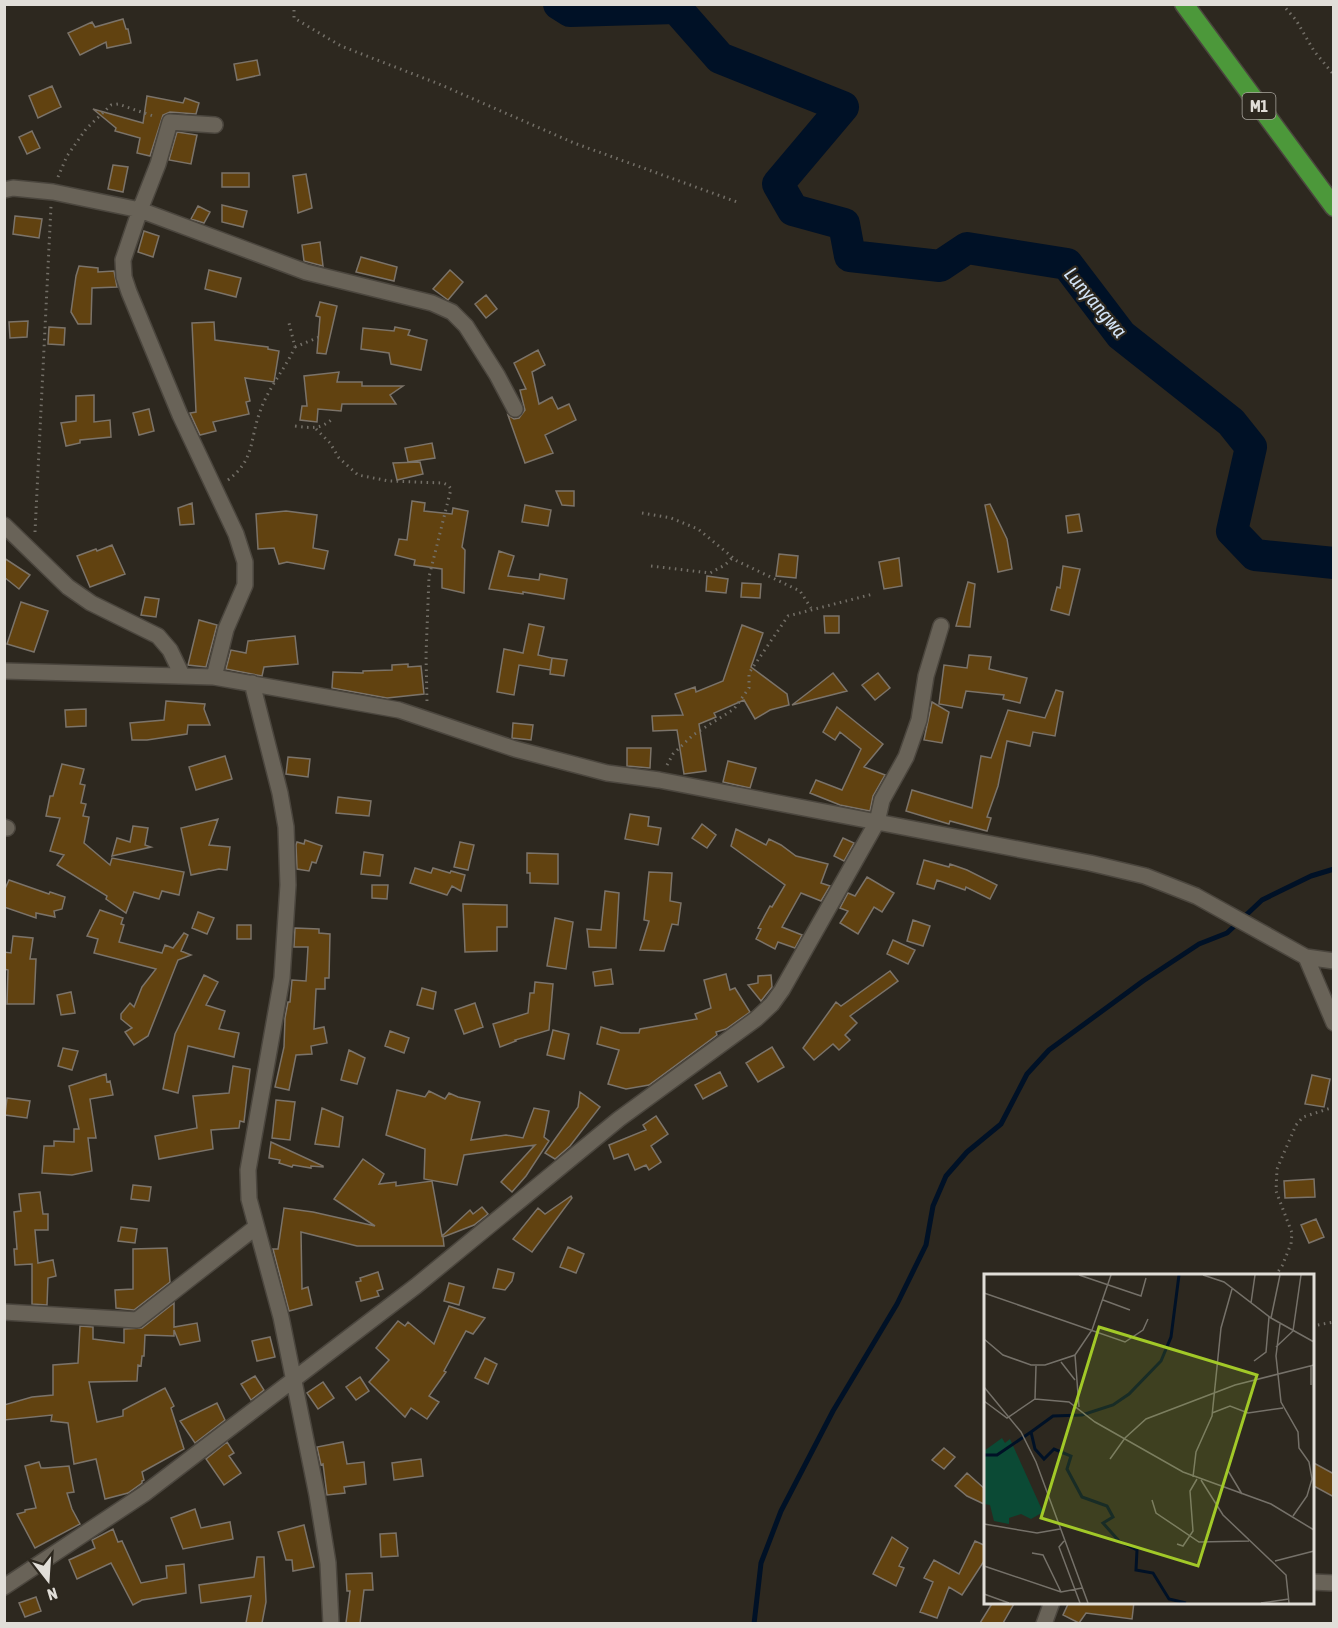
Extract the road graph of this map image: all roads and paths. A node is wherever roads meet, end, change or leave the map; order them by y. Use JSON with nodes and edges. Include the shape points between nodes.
{"nodes":[{"id":1,"x":294,"y":4,"type":"edge"},
{"id":2,"x":1184,"y":4,"type":"edge"},
{"id":3,"x":1282,"y":4,"type":"edge"},
{"id":4,"x":1334,"y":75,"type":"edge"},
{"id":5,"x":170,"y":122,"type":"junction"},
{"id":6,"x":215,"y":125,"type":"dead end"},
{"id":7,"x":4,"y":190,"type":"edge"},
{"id":8,"x":53,"y":192,"type":"junction"},
{"id":9,"x":740,"y":203,"type":"dead end"},
{"id":10,"x":1334,"y":207,"type":"edge"},
{"id":11,"x":140,"y":210,"type":"junction"},
{"id":12,"x":289,"y":323,"type":"dead end"},
{"id":13,"x":322,"y":336,"type":"dead end"},
{"id":14,"x":295,"y":347,"type":"junction"},
{"id":15,"x":515,"y":409,"type":"dead end"},
{"id":16,"x":333,"y":418,"type":"dead end"},
{"id":17,"x":295,"y":426,"type":"dead end"},
{"id":18,"x":316,"y":429,"type":"junction"},
{"id":19,"x":214,"y":491,"type":"junction"},
{"id":20,"x":642,"y":513,"type":"dead end"},
{"id":21,"x":4,"y":525,"type":"edge"},
{"id":22,"x":34,"y":552,"type":"junction"},
{"id":23,"x":732,"y":558,"type":"junction"},
{"id":24,"x":651,"y":566,"type":"dead end"},
{"id":25,"x":873,"y":594,"type":"dead end"},
{"id":26,"x":812,"y":608,"type":"junction"},
{"id":27,"x":941,"y":626,"type":"dead end"},
{"id":28,"x":4,"y":671,"type":"edge"},
{"id":29,"x":182,"y":675,"type":"junction"},
{"id":30,"x":214,"y":677,"type":"junction"},
{"id":31,"x":252,"y":683,"type":"junction"},
{"id":32,"x":427,"y":719,"type":"junction"},
{"id":33,"x":659,"y":780,"type":"junction"},
{"id":34,"x":877,"y":822,"type":"junction"},
{"id":35,"x":1306,"y":957,"type":"junction"},
{"id":36,"x":1334,"y":961,"type":"edge"},
{"id":37,"x":1334,"y":1023,"type":"edge"},
{"id":38,"x":1334,"y":1107,"type":"edge"},
{"id":39,"x":256,"y":1227,"type":"junction"},
{"id":40,"x":1276,"y":1274,"type":"edge"},
{"id":41,"x":4,"y":1312,"type":"edge"},
{"id":42,"x":1334,"y":1322,"type":"edge"},
{"id":43,"x":1314,"y":1326,"type":"edge"},
{"id":44,"x":293,"y":1381,"type":"junction"},
{"id":45,"x":1314,"y":1582,"type":"edge"},
{"id":46,"x":1334,"y":1583,"type":"edge"},
{"id":47,"x":4,"y":1587,"type":"edge"},
{"id":48,"x":1051,"y":1604,"type":"edge"},
{"id":49,"x":331,"y":1623,"type":"edge"},
{"id":50,"x":1044,"y":1623,"type":"edge"}],
"edges":[{"from":1,"to":9,"type":"path","via":[[294,18],[341,46],[574,143]]},
{"from":2,"to":10,"type":"highway","number":"M1"},
{"from":3,"to":4,"type":"path"},
{"from":5,"to":6,"type":"street"},
{"from":5,"to":8,"type":"path","via":[[111,105],[86,129],[67,156]]},
{"from":5,"to":11,"type":"street"},
{"from":7,"to":8,"type":"street"},
{"from":8,"to":11,"type":"street"},
{"from":8,"to":22,"type":"path"},
{"from":11,"to":15,"type":"street","via":[[306,272],[432,303],[453,312],[466,326]]},
{"from":11,"to":19,"type":"street","via":[[123,260],[124,277]]},
{"from":12,"to":14,"type":"path"},
{"from":13,"to":14,"type":"path"},
{"from":14,"to":19,"type":"path","via":[[261,409],[246,461],[240,471]]},
{"from":16,"to":18,"type":"path"},
{"from":17,"to":18,"type":"path"},
{"from":18,"to":32,"type":"path","via":[[358,475],[389,482],[443,483],[451,489],[429,577]]},
{"from":19,"to":30,"type":"street","via":[[245,562],[244,585],[226,629]]},
{"from":20,"to":23,"type":"path","via":[[671,518],[698,529]]},
{"from":21,"to":22,"type":"street"},
{"from":22,"to":29,"type":"street","via":[[91,603],[158,636]]},
{"from":23,"to":24,"type":"path","via":[[710,573]]},
{"from":23,"to":26,"type":"path","via":[[800,591]]},
{"from":25,"to":26,"type":"path"},
{"from":26,"to":33,"type":"path","via":[[788,616],[749,673],[749,688],[734,709],[693,735],[673,754]]},
{"from":27,"to":34,"type":"street","via":[[926,676],[919,720],[906,757],[882,800]]},
{"from":28,"to":29,"type":"street"},
{"from":29,"to":30,"type":"street"},
{"from":30,"to":31,"type":"street"},
{"from":31,"to":32,"type":"street","via":[[399,710]]},
{"from":31,"to":39,"type":"street","via":[[284,816],[288,885],[282,978],[248,1170],[249,1199]]},
{"from":32,"to":33,"type":"street","via":[[515,749],[608,773]]},
{"from":33,"to":34,"type":"street"},
{"from":34,"to":35,"type":"street","via":[[1144,876],[1196,896]]},
{"from":34,"to":44,"type":"street","via":[[772,1004],[619,1119],[416,1286]]},
{"from":35,"to":36,"type":"street"},
{"from":35,"to":37,"type":"street"},
{"from":38,"to":40,"type":"path","via":[[1304,1116],[1296,1125],[1277,1169],[1276,1191],[1292,1233],[1291,1244]]},
{"from":39,"to":41,"type":"street","via":[[137,1320]]},
{"from":39,"to":44,"type":"street","via":[[281,1317]]},
{"from":42,"to":43,"type":"path"},
{"from":44,"to":47,"type":"street","via":[[144,1494]]},
{"from":44,"to":49,"type":"street","via":[[326,1551]]},
{"from":45,"to":46,"type":"street"},
{"from":48,"to":50,"type":"street"}]}
